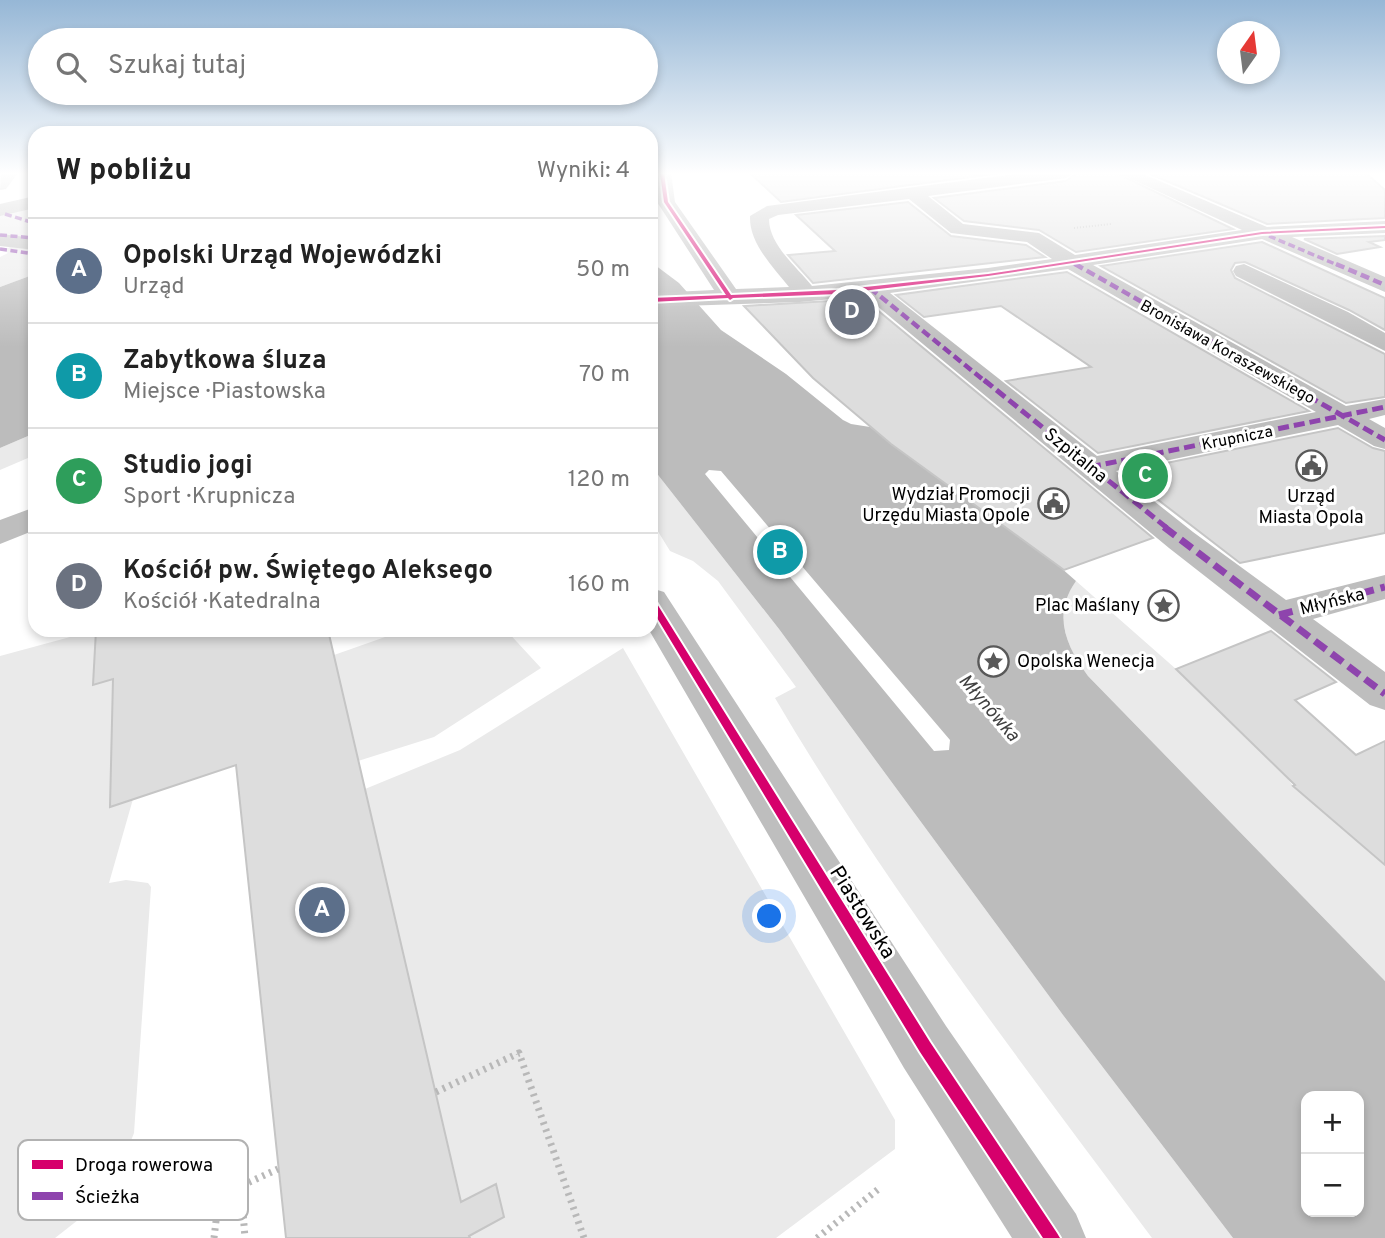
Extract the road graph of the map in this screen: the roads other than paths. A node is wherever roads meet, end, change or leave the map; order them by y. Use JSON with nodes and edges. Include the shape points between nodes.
{"nodes":[{"id":1,"x":685,"y":231,"type":"edge"},
{"id":2,"x":761,"y":231,"type":"edge"},
{"id":3,"x":974,"y":231,"type":"edge"},
{"id":4,"x":1257,"y":231,"type":"edge"},
{"id":5,"x":1308,"y":231,"type":"edge"},
{"id":6,"x":1262,"y":233,"type":"junction"},
{"id":7,"x":1071,"y":262,"type":"junction"},
{"id":8,"x":1244,"y":271,"type":"dead end"},
{"id":9,"x":1385,"y":285,"type":"edge"},
{"id":10,"x":870,"y":288,"type":"junction"},
{"id":11,"x":800,"y":295,"type":"junction"},
{"id":12,"x":730,"y":298,"type":"junction"},
{"id":13,"x":658,"y":300,"type":"edge"},
{"id":14,"x":1385,"y":343,"type":"edge"},
{"id":15,"x":1385,"y":407,"type":"edge"},
{"id":16,"x":1342,"y":416,"type":"junction"},
{"id":17,"x":1385,"y":440,"type":"edge"},
{"id":18,"x":1090,"y":467,"type":"junction"},
{"id":19,"x":28,"y":520,"type":"edge"},
{"id":20,"x":0,"y":533,"type":"edge"},
{"id":21,"x":1385,"y":587,"type":"edge"},
{"id":22,"x":1279,"y":615,"type":"junction"},
{"id":23,"x":658,"y":617,"type":"edge"},
{"id":24,"x":1385,"y":694,"type":"edge"},
{"id":25,"x":1052,"y":1238,"type":"edge"}],
"edges":[{"from":1,"to":12,"type":"street"},
{"from":2,"to":11,"type":"street","via":[[803,290]]},
{"from":3,"to":7,"type":"street","name":"Bronisława Koraszewskiego","via":[[1032,237]]},
{"from":4,"to":6,"type":"street"},
{"from":5,"to":6,"type":"street"},
{"from":6,"to":7,"type":"street"},
{"from":6,"to":9,"type":"street"},
{"from":7,"to":10,"type":"street"},
{"from":7,"to":16,"type":"street","name":"Bronisława Koraszewskiego"},
{"from":8,"to":14,"type":"street"},
{"from":10,"to":11,"type":"street"},
{"from":10,"to":18,"type":"street","name":"Szpitalna"},
{"from":11,"to":12,"type":"street"},
{"from":12,"to":13,"type":"street"},
{"from":15,"to":16,"type":"street","name":"Krupnicza"},
{"from":16,"to":17,"type":"street","name":"Bronisława Koraszewskiego"},
{"from":16,"to":18,"type":"street","name":"Krupnicza"},
{"from":18,"to":22,"type":"street","name":"Szpitalna"},
{"from":19,"to":20,"type":"street"},
{"from":21,"to":22,"type":"street","name":"Młyńska"},
{"from":22,"to":24,"type":"street","name":"Szpitalna"},
{"from":23,"to":25,"type":"street","name":"Piastowska","via":[[925,1047]]}]}
